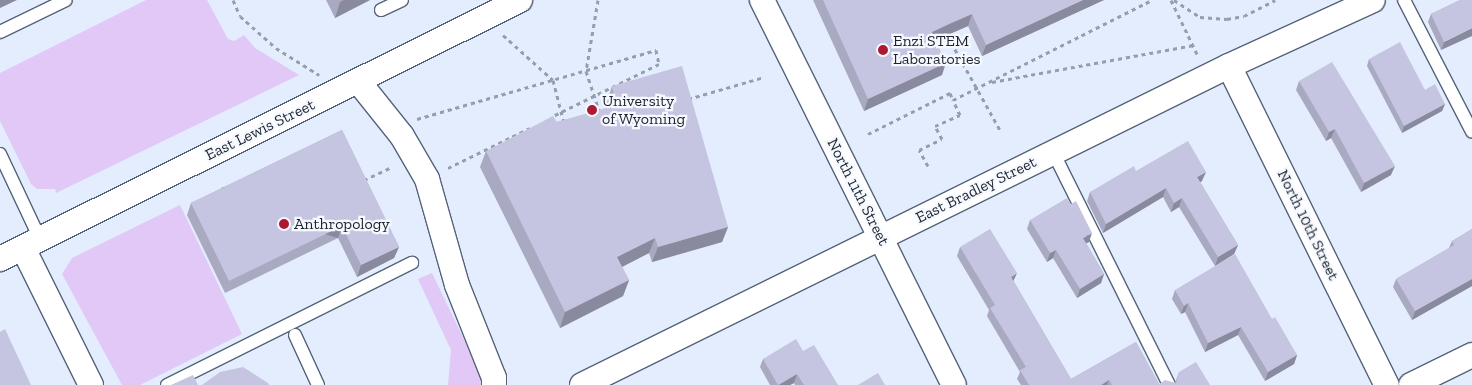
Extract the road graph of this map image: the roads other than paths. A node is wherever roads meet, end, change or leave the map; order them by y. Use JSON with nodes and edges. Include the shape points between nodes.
{"nodes":[{"id":1,"x":66,"y":0,"type":"edge"},
{"id":2,"x":402,"y":0,"type":"edge"},
{"id":3,"x":520,"y":0,"type":"edge"},
{"id":4,"x":762,"y":0,"type":"edge"},
{"id":5,"x":1373,"y":0,"type":"edge"},
{"id":6,"x":1404,"y":0,"type":"edge"},
{"id":7,"x":381,"y":10,"type":"dead end"},
{"id":8,"x":0,"y":32,"type":"edge"},
{"id":9,"x":1229,"y":66,"type":"junction"},
{"id":10,"x":350,"y":85,"type":"junction"},
{"id":11,"x":1472,"y":132,"type":"edge"},
{"id":12,"x":1053,"y":152,"type":"junction"},
{"id":13,"x":0,"y":154,"type":"edge"},
{"id":14,"x":881,"y":237,"type":"junction"},
{"id":15,"x":32,"y":244,"type":"junction"},
{"id":16,"x":0,"y":259,"type":"edge"},
{"id":17,"x":412,"y":263,"type":"dead end"},
{"id":18,"x":295,"y":335,"type":"dead end"},
{"id":19,"x":1472,"y":355,"type":"edge"},
{"id":20,"x":91,"y":385,"type":"edge"},
{"id":21,"x":167,"y":385,"type":"edge"},
{"id":22,"x":318,"y":385,"type":"edge"},
{"id":23,"x":494,"y":385,"type":"edge"},
{"id":24,"x":582,"y":385,"type":"edge"},
{"id":25,"x":954,"y":385,"type":"edge"},
{"id":26,"x":1169,"y":385,"type":"edge"},
{"id":27,"x":1387,"y":385,"type":"edge"},
{"id":28,"x":1411,"y":385,"type":"edge"}],
"edges":[{"from":1,"to":8,"type":"lane"},
{"from":2,"to":7,"type":"lane"},
{"from":3,"to":10,"type":"street","name":"East Lewis Street"},
{"from":4,"to":14,"type":"street","name":"North 11th Street"},
{"from":5,"to":9,"type":"street","name":"East Bradley Street"},
{"from":6,"to":11,"type":"lane"},
{"from":9,"to":12,"type":"street","name":"East Bradley Street"},
{"from":9,"to":27,"type":"street","name":"North 10th Street"},
{"from":10,"to":15,"type":"street","name":"East Lewis Street"},
{"from":10,"to":23,"type":"street","via":[[394,126],[416,156],[427,179],[457,285]]},
{"from":12,"to":14,"type":"street","name":"East Bradley Street"},
{"from":12,"to":26,"type":"lane"},
{"from":13,"to":15,"type":"lane"},
{"from":14,"to":24,"type":"street","name":"East Bradley Street"},
{"from":14,"to":25,"type":"street","name":"North 11th Street"},
{"from":15,"to":16,"type":"street","name":"East Lewis Street"},
{"from":15,"to":20,"type":"street"},
{"from":17,"to":21,"type":"lane"},
{"from":18,"to":22,"type":"lane"},
{"from":19,"to":28,"type":"street"}]}
